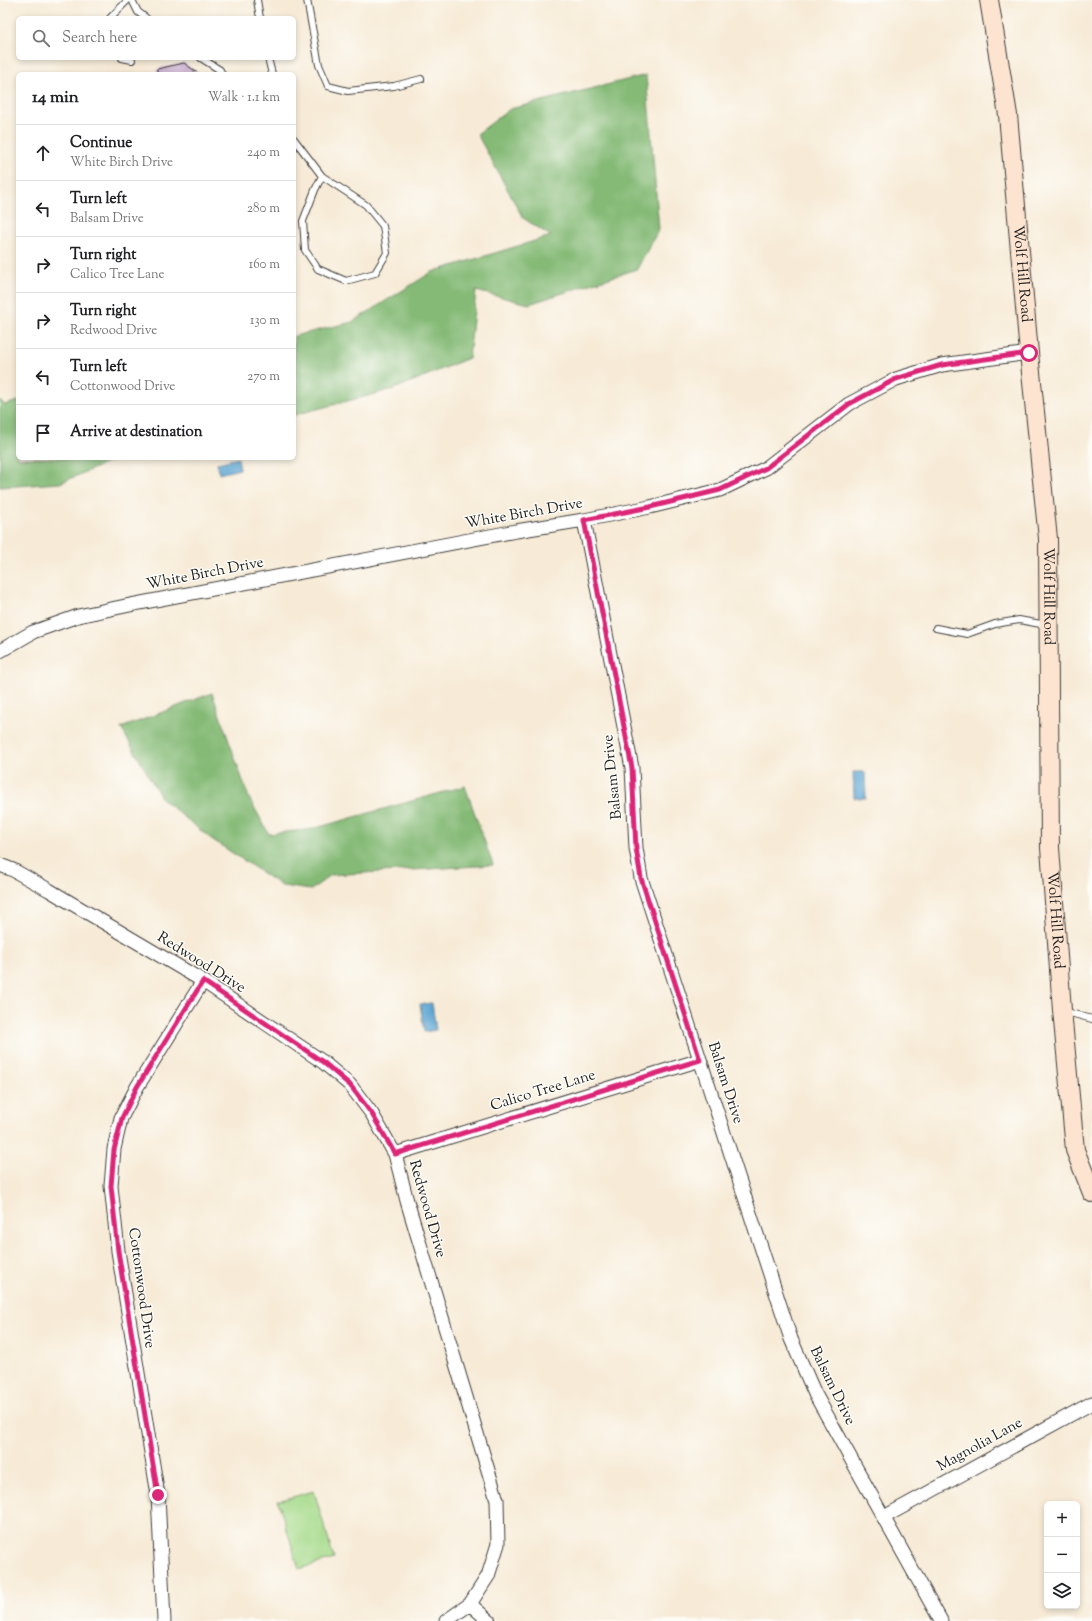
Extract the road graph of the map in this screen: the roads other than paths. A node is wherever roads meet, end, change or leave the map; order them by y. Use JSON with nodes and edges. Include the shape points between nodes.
{"nodes":[{"id":1,"x":128,"y":0,"type":"edge"},
{"id":2,"x":132,"y":0,"type":"edge"},
{"id":3,"x":257,"y":0,"type":"edge"},
{"id":4,"x":307,"y":0,"type":"edge"},
{"id":5,"x":989,"y":0,"type":"edge"},
{"id":6,"x":112,"y":16,"type":"edge"},
{"id":7,"x":143,"y":16,"type":"edge"},
{"id":8,"x":260,"y":16,"type":"edge"},
{"id":9,"x":204,"y":60,"type":"edge"},
{"id":10,"x":268,"y":60,"type":"edge"},
{"id":11,"x":221,"y":72,"type":"edge"},
{"id":12,"x":272,"y":72,"type":"edge"},
{"id":13,"x":421,"y":80,"type":"dead end"},
{"id":14,"x":296,"y":142,"type":"edge"},
{"id":15,"x":322,"y":176,"type":"junction"},
{"id":16,"x":1029,"y":353,"type":"junction"},
{"id":17,"x":584,"y":520,"type":"junction"},
{"id":18,"x":1049,"y":626,"type":"junction"},
{"id":19,"x":936,"y":628,"type":"dead end"},
{"id":20,"x":0,"y":651,"type":"edge"},
{"id":21,"x":0,"y":865,"type":"edge"},
{"id":22,"x":203,"y":981,"type":"junction"},
{"id":23,"x":1062,"y":1010,"type":"junction"},
{"id":24,"x":1092,"y":1019,"type":"edge"},
{"id":25,"x":700,"y":1060,"type":"junction"},
{"id":26,"x":395,"y":1154,"type":"junction"},
{"id":27,"x":1092,"y":1193,"type":"edge"},
{"id":28,"x":1092,"y":1403,"type":"edge"},
{"id":29,"x":884,"y":1516,"type":"junction"},
{"id":30,"x":470,"y":1604,"type":"junction"},
{"id":31,"x":164,"y":1621,"type":"edge"},
{"id":32,"x":446,"y":1621,"type":"edge"},
{"id":33,"x":489,"y":1621,"type":"edge"},
{"id":34,"x":941,"y":1621,"type":"edge"}],
"edges":[{"from":1,"to":6,"type":"lane"},
{"from":2,"to":7,"type":"lane","via":[[138,12]]},
{"from":3,"to":8,"type":"lane"},
{"from":4,"to":13,"type":"lane","via":[[319,65],[328,86],[348,91]]},
{"from":5,"to":16,"type":"street","name":"Wolf Hill Road","via":[[1008,115]]},
{"from":9,"to":11,"type":"lane"},
{"from":10,"to":12,"type":"lane"},
{"from":14,"to":15,"type":"lane"},
{"from":15,"to":15,"type":"lane","via":[[366,205],[383,226],[387,252],[375,273],[346,280],[318,269],[305,250],[303,221]]},
{"from":16,"to":17,"type":"street","name":"White Birch Drive","via":[[942,365],[896,379],[849,404],[766,468],[720,490]]},
{"from":16,"to":18,"type":"street","name":"Wolf Hill Road","via":[[1048,539]]},
{"from":17,"to":20,"type":"street","name":"White Birch Drive","via":[[78,616],[33,632]]},
{"from":17,"to":25,"type":"street","name":"Balsam Drive","via":[[632,768],[636,848],[641,878]]},
{"from":18,"to":19,"type":"lane","via":[[1019,620],[995,624],[967,634]]},
{"from":18,"to":23,"type":"street","name":"Wolf Hill Road","via":[[1050,848]]},
{"from":21,"to":22,"type":"street","name":"Redwood Drive","via":[[49,890]]},
{"from":22,"to":26,"type":"street","name":"Redwood Drive","via":[[323,1062],[350,1085],[372,1114]]},
{"from":22,"to":31,"type":"street","name":"Cottonwood Drive","via":[[137,1087],[122,1118],[114,1150],[111,1186],[118,1251],[158,1495]]},
{"from":23,"to":24,"type":"lane"},
{"from":23,"to":27,"type":"street","name":"Wolf Hill Road","via":[[1075,1150]]},
{"from":25,"to":26,"type":"street","name":"Calico Tree Lane"},
{"from":25,"to":29,"type":"street","name":"Balsam Drive","via":[[791,1339],[816,1394]]},
{"from":26,"to":30,"type":"street","name":"Redwood Drive","via":[[497,1500],[498,1544],[488,1576]]},
{"from":28,"to":29,"type":"street","name":"Magnolia Lane"},
{"from":29,"to":34,"type":"street","name":"Balsam Drive"},
{"from":30,"to":32,"type":"street","name":"Redwood Drive"},
{"from":30,"to":33,"type":"street"}]}
